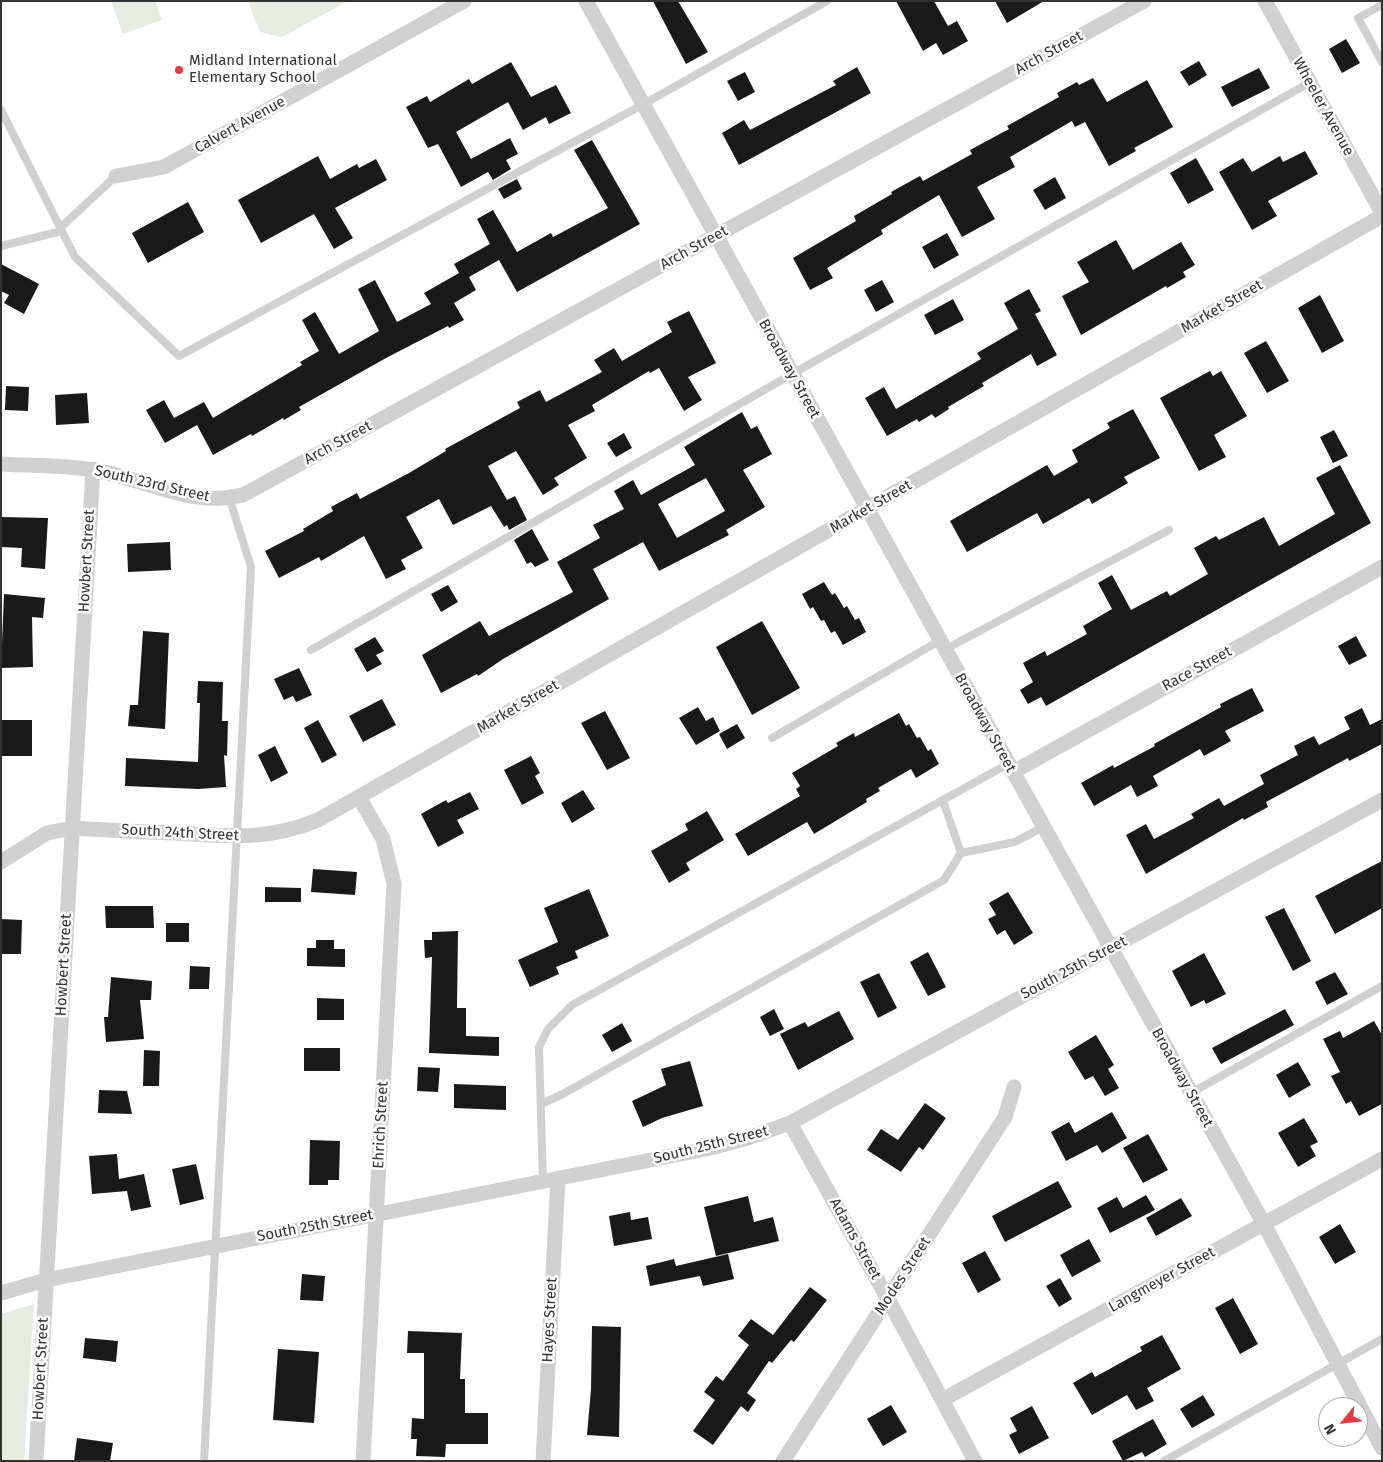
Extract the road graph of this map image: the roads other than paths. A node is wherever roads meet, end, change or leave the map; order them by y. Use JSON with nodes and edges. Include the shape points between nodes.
{"nodes":[{"id":1,"x":464,"y":1,"type":"edge"},
{"id":2,"x":586,"y":1,"type":"edge"},
{"id":3,"x":827,"y":1,"type":"edge"},
{"id":4,"x":1144,"y":1,"type":"edge"},
{"id":5,"x":1265,"y":1,"type":"edge"},
{"id":6,"x":1382,"y":5,"type":"edge"},
{"id":7,"x":1382,"y":62,"type":"edge"},
{"id":8,"x":1309,"y":82,"type":"junction"},
{"id":9,"x":642,"y":104,"type":"junction"},
{"id":10,"x":1,"y":110,"type":"edge"},
{"id":11,"x":116,"y":176,"type":"joint"},
{"id":12,"x":1382,"y":215,"type":"edge"},
{"id":13,"x":61,"y":230,"type":"junction"},
{"id":14,"x":715,"y":237,"type":"junction"},
{"id":15,"x":1,"y":246,"type":"edge"},
{"id":16,"x":792,"y":374,"type":"junction"},
{"id":17,"x":1,"y":464,"type":"edge"},
{"id":18,"x":92,"y":469,"type":"junction"},
{"id":19,"x":236,"y":496,"type":"junction"},
{"id":20,"x":866,"y":510,"type":"junction"},
{"id":21,"x":1169,"y":530,"type":"dead end"},
{"id":22,"x":1382,"y":566,"type":"edge"},
{"id":23,"x":942,"y":645,"type":"junction"},
{"id":24,"x":311,"y":650,"type":"dead end"},
{"id":25,"x":772,"y":738,"type":"dead end"},
{"id":26,"x":1010,"y":768,"type":"junction"},
{"id":27,"x":359,"y":797,"type":"junction"},
{"id":28,"x":1382,"y":800,"type":"edge"},
{"id":29,"x":943,"y":801,"type":"junction"},
{"id":30,"x":1043,"y":827,"type":"junction"},
{"id":31,"x":72,"y":828,"type":"junction"},
{"id":32,"x":235,"y":837,"type":"junction"},
{"id":33,"x":961,"y":853,"type":"junction"},
{"id":34,"x":1,"y":862,"type":"edge"},
{"id":35,"x":1110,"y":949,"type":"junction"},
{"id":36,"x":1382,"y":986,"type":"edge"},
{"id":37,"x":1014,"y":1087,"type":"dead end"},
{"id":38,"x":1191,"y":1093,"type":"junction"},
{"id":39,"x":541,"y":1104,"type":"junction"},
{"id":40,"x":790,"y":1123,"type":"junction"},
{"id":41,"x":1382,"y":1159,"type":"edge"},
{"id":42,"x":558,"y":1179,"type":"junction"},
{"id":43,"x":543,"y":1182,"type":"junction"},
{"id":44,"x":376,"y":1214,"type":"junction"},
{"id":45,"x":1264,"y":1224,"type":"junction"},
{"id":46,"x":216,"y":1246,"type":"junction"},
{"id":47,"x":46,"y":1280,"type":"junction"},
{"id":48,"x":1,"y":1293,"type":"edge"},
{"id":49,"x":888,"y":1299,"type":"junction"},
{"id":50,"x":1382,"y":1339,"type":"edge"},
{"id":51,"x":1337,"y":1364,"type":"junction"},
{"id":52,"x":942,"y":1400,"type":"junction"},
{"id":53,"x":1382,"y":1448,"type":"edge"},
{"id":54,"x":36,"y":1461,"type":"edge"},
{"id":55,"x":204,"y":1461,"type":"edge"},
{"id":56,"x":363,"y":1461,"type":"edge"},
{"id":57,"x":544,"y":1461,"type":"edge"},
{"id":58,"x":783,"y":1461,"type":"edge"},
{"id":59,"x":975,"y":1461,"type":"edge"},
{"id":60,"x":1164,"y":1461,"type":"edge"}],
"edges":[{"from":1,"to":11,"type":"street","name":"Calvert Avenue","via":[[164,167]]},
{"from":2,"to":9,"type":"street","name":"Broadway Street"},
{"from":3,"to":9,"type":"lane"},
{"from":4,"to":14,"type":"street","name":"Arch Street"},
{"from":5,"to":8,"type":"street","name":"Wheeler Avenue"},
{"from":6,"to":7,"type":"lane","via":[[1358,18]]},
{"from":8,"to":12,"type":"street","name":"Wheeler Avenue"},
{"from":8,"to":16,"type":"lane"},
{"from":9,"to":13,"type":"lane","via":[[178,356],[74,257]]},
{"from":9,"to":14,"type":"street","name":"Broadway Street"},
{"from":10,"to":13,"type":"lane"},
{"from":11,"to":13,"type":"lane"},
{"from":12,"to":20,"type":"street","name":"Market Street"},
{"from":13,"to":15,"type":"lane"},
{"from":14,"to":16,"type":"street","name":"Broadway Street"},
{"from":14,"to":19,"type":"street","name":"Arch Street"},
{"from":16,"to":20,"type":"street","name":"Broadway Street"},
{"from":16,"to":24,"type":"lane"},
{"from":17,"to":18,"type":"street","name":"South 23rd Street"},
{"from":18,"to":19,"type":"street","name":"South 23rd Street","via":[[202,497]]},
{"from":18,"to":31,"type":"street","name":"Howbert Street"},
{"from":19,"to":32,"type":"lane","via":[[251,567]]},
{"from":20,"to":23,"type":"street","name":"Broadway Street"},
{"from":20,"to":27,"type":"street","name":"Market Street"},
{"from":21,"to":23,"type":"lane"},
{"from":22,"to":26,"type":"street","name":"Race Street"},
{"from":23,"to":25,"type":"lane"},
{"from":23,"to":26,"type":"street","name":"Broadway Street"},
{"from":26,"to":29,"type":"lane"},
{"from":26,"to":30,"type":"street","name":"Broadway Street"},
{"from":27,"to":32,"type":"street","name":"South 24th Street","via":[[318,820],[292,830],[264,836]]},
{"from":27,"to":44,"type":"street","name":"Ehrich Street","via":[[383,839],[394,884]]},
{"from":28,"to":35,"type":"street","name":"South 25th Street"},
{"from":29,"to":33,"type":"lane"},
{"from":29,"to":39,"type":"lane","via":[[572,1005],[548,1029],[539,1047]]},
{"from":30,"to":33,"type":"lane","via":[[1015,842]]},
{"from":30,"to":35,"type":"street","name":"Broadway Street"},
{"from":31,"to":32,"type":"street","name":"South 24th Street"},
{"from":31,"to":34,"type":"street","name":"South 24th Street","via":[[47,833]]},
{"from":31,"to":47,"type":"street","name":"Howbert Street"},
{"from":32,"to":46,"type":"lane"},
{"from":33,"to":39,"type":"lane","via":[[944,880]]},
{"from":35,"to":38,"type":"street","name":"Broadway Street"},
{"from":35,"to":40,"type":"street","name":"South 25th Street"},
{"from":36,"to":38,"type":"lane"},
{"from":37,"to":49,"type":"street","name":"Modes Street","via":[[1004,1117]]},
{"from":38,"to":45,"type":"street","name":"Broadway Street"},
{"from":39,"to":43,"type":"lane"},
{"from":40,"to":42,"type":"street","name":"South 25th Street","via":[[711,1148]]},
{"from":40,"to":49,"type":"street","name":"Adams Street"},
{"from":41,"to":45,"type":"street","name":"Langmeyer Street"},
{"from":42,"to":43,"type":"street","name":"South 25th Street"},
{"from":42,"to":57,"type":"street","name":"Hayes Street"},
{"from":43,"to":44,"type":"street","name":"South 25th Street"},
{"from":44,"to":46,"type":"street","name":"South 25th Street"},
{"from":44,"to":56,"type":"street","name":"Ehrich Street"},
{"from":45,"to":51,"type":"street","name":"Broadway Street"},
{"from":45,"to":52,"type":"street","name":"Langmeyer Street"},
{"from":46,"to":47,"type":"street","name":"South 25th Street"},
{"from":46,"to":55,"type":"lane"},
{"from":47,"to":48,"type":"street","name":"South 25th Street"},
{"from":47,"to":54,"type":"street","name":"Howbert Street"},
{"from":49,"to":52,"type":"street","name":"Adams Street"},
{"from":49,"to":58,"type":"street","name":"Modes Street"},
{"from":50,"to":51,"type":"lane"},
{"from":51,"to":53,"type":"street","name":"Broadway Street"},
{"from":51,"to":60,"type":"lane"},
{"from":52,"to":59,"type":"street","name":"Adams Street"}]}
